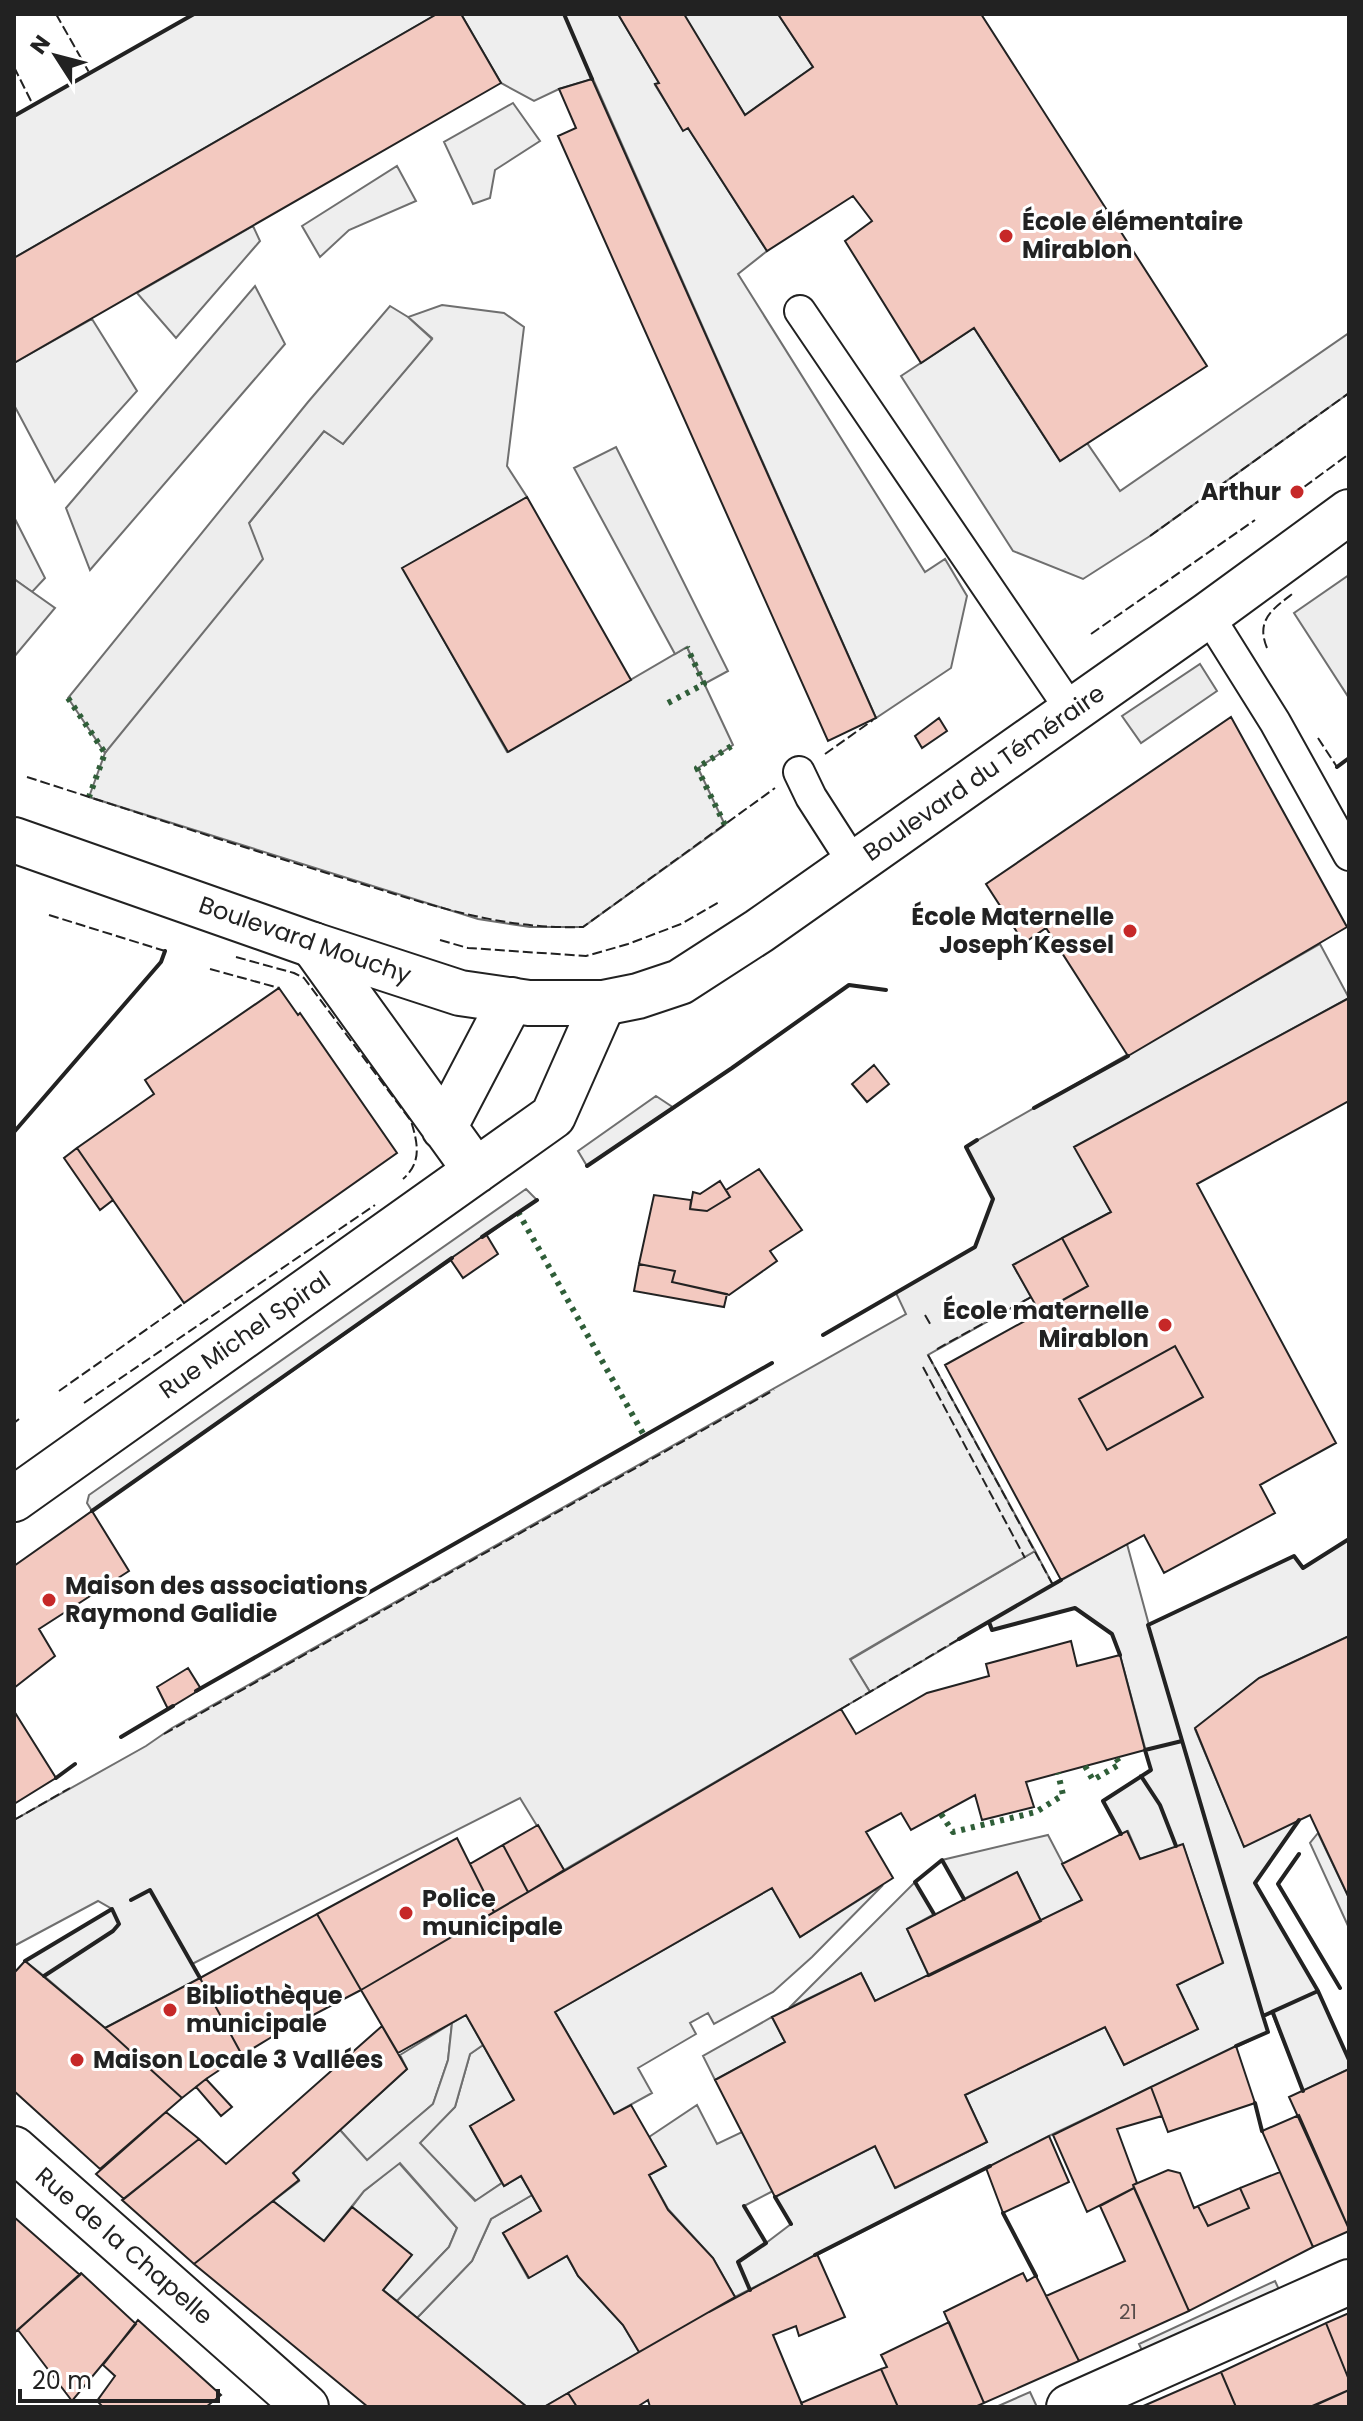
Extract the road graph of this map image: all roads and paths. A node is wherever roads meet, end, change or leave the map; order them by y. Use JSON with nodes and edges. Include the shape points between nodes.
{"nodes":[{"id":1,"x":800,"y":311,"type":"dead end"},
{"id":2,"x":1349,"y":512,"type":"edge"},
{"id":3,"x":1208,"y":615,"type":"junction"},
{"id":4,"x":1071,"y":710,"type":"junction"},
{"id":5,"x":799,"y":772,"type":"dead end"},
{"id":6,"x":14,"y":840,"type":"edge"},
{"id":7,"x":1349,"y":855,"type":"edge"},
{"id":8,"x":854,"y":864,"type":"junction"},
{"id":9,"x":313,"y":945,"type":"junction"},
{"id":10,"x":511,"y":1000,"type":"junction"},
{"id":11,"x":603,"y":1003,"type":"junction"},
{"id":12,"x":444,"y":1128,"type":"junction"},
{"id":13,"x":476,"y":1171,"type":"junction"},
{"id":14,"x":14,"y":1499,"type":"edge"},
{"id":15,"x":14,"y":2149,"type":"edge"},
{"id":16,"x":1349,"y":2282,"type":"edge"},
{"id":17,"x":306,"y":2407,"type":"edge"},
{"id":18,"x":1069,"y":2407,"type":"edge"}],
"edges":[{"from":1,"to":4,"type":"lane"},
{"from":2,"to":3,"type":"main road","name":"Boulevard du Téméraire"},
{"from":3,"to":4,"type":"main road","name":"Boulevard du Téméraire"},
{"from":3,"to":7,"type":"lane"},
{"from":4,"to":8,"type":"main road","name":"Boulevard du Téméraire"},
{"from":5,"to":8,"type":"lane"},
{"from":6,"to":9,"type":"main road","name":"Boulevard Mouchy"},
{"from":8,"to":11,"type":"main road","name":"Boulevard du Téméraire","via":[[680,982]]},
{"from":9,"to":10,"type":"main road","name":"Boulevard Mouchy","via":[[460,993]]},
{"from":9,"to":12,"type":"main road"},
{"from":10,"to":11,"type":"main road","name":"Boulevard Mouchy"},
{"from":10,"to":12,"type":"main road"},
{"from":11,"to":13,"type":"main road","name":"Rue Michel Spiral","via":[[553,1116]]},
{"from":12,"to":13,"type":"main road"},
{"from":13,"to":14,"type":"main road","name":"Rue Michel Spiral"},
{"from":15,"to":17,"type":"main road","name":"Rue de la Chapelle"},
{"from":16,"to":18,"type":"main road"}]}
